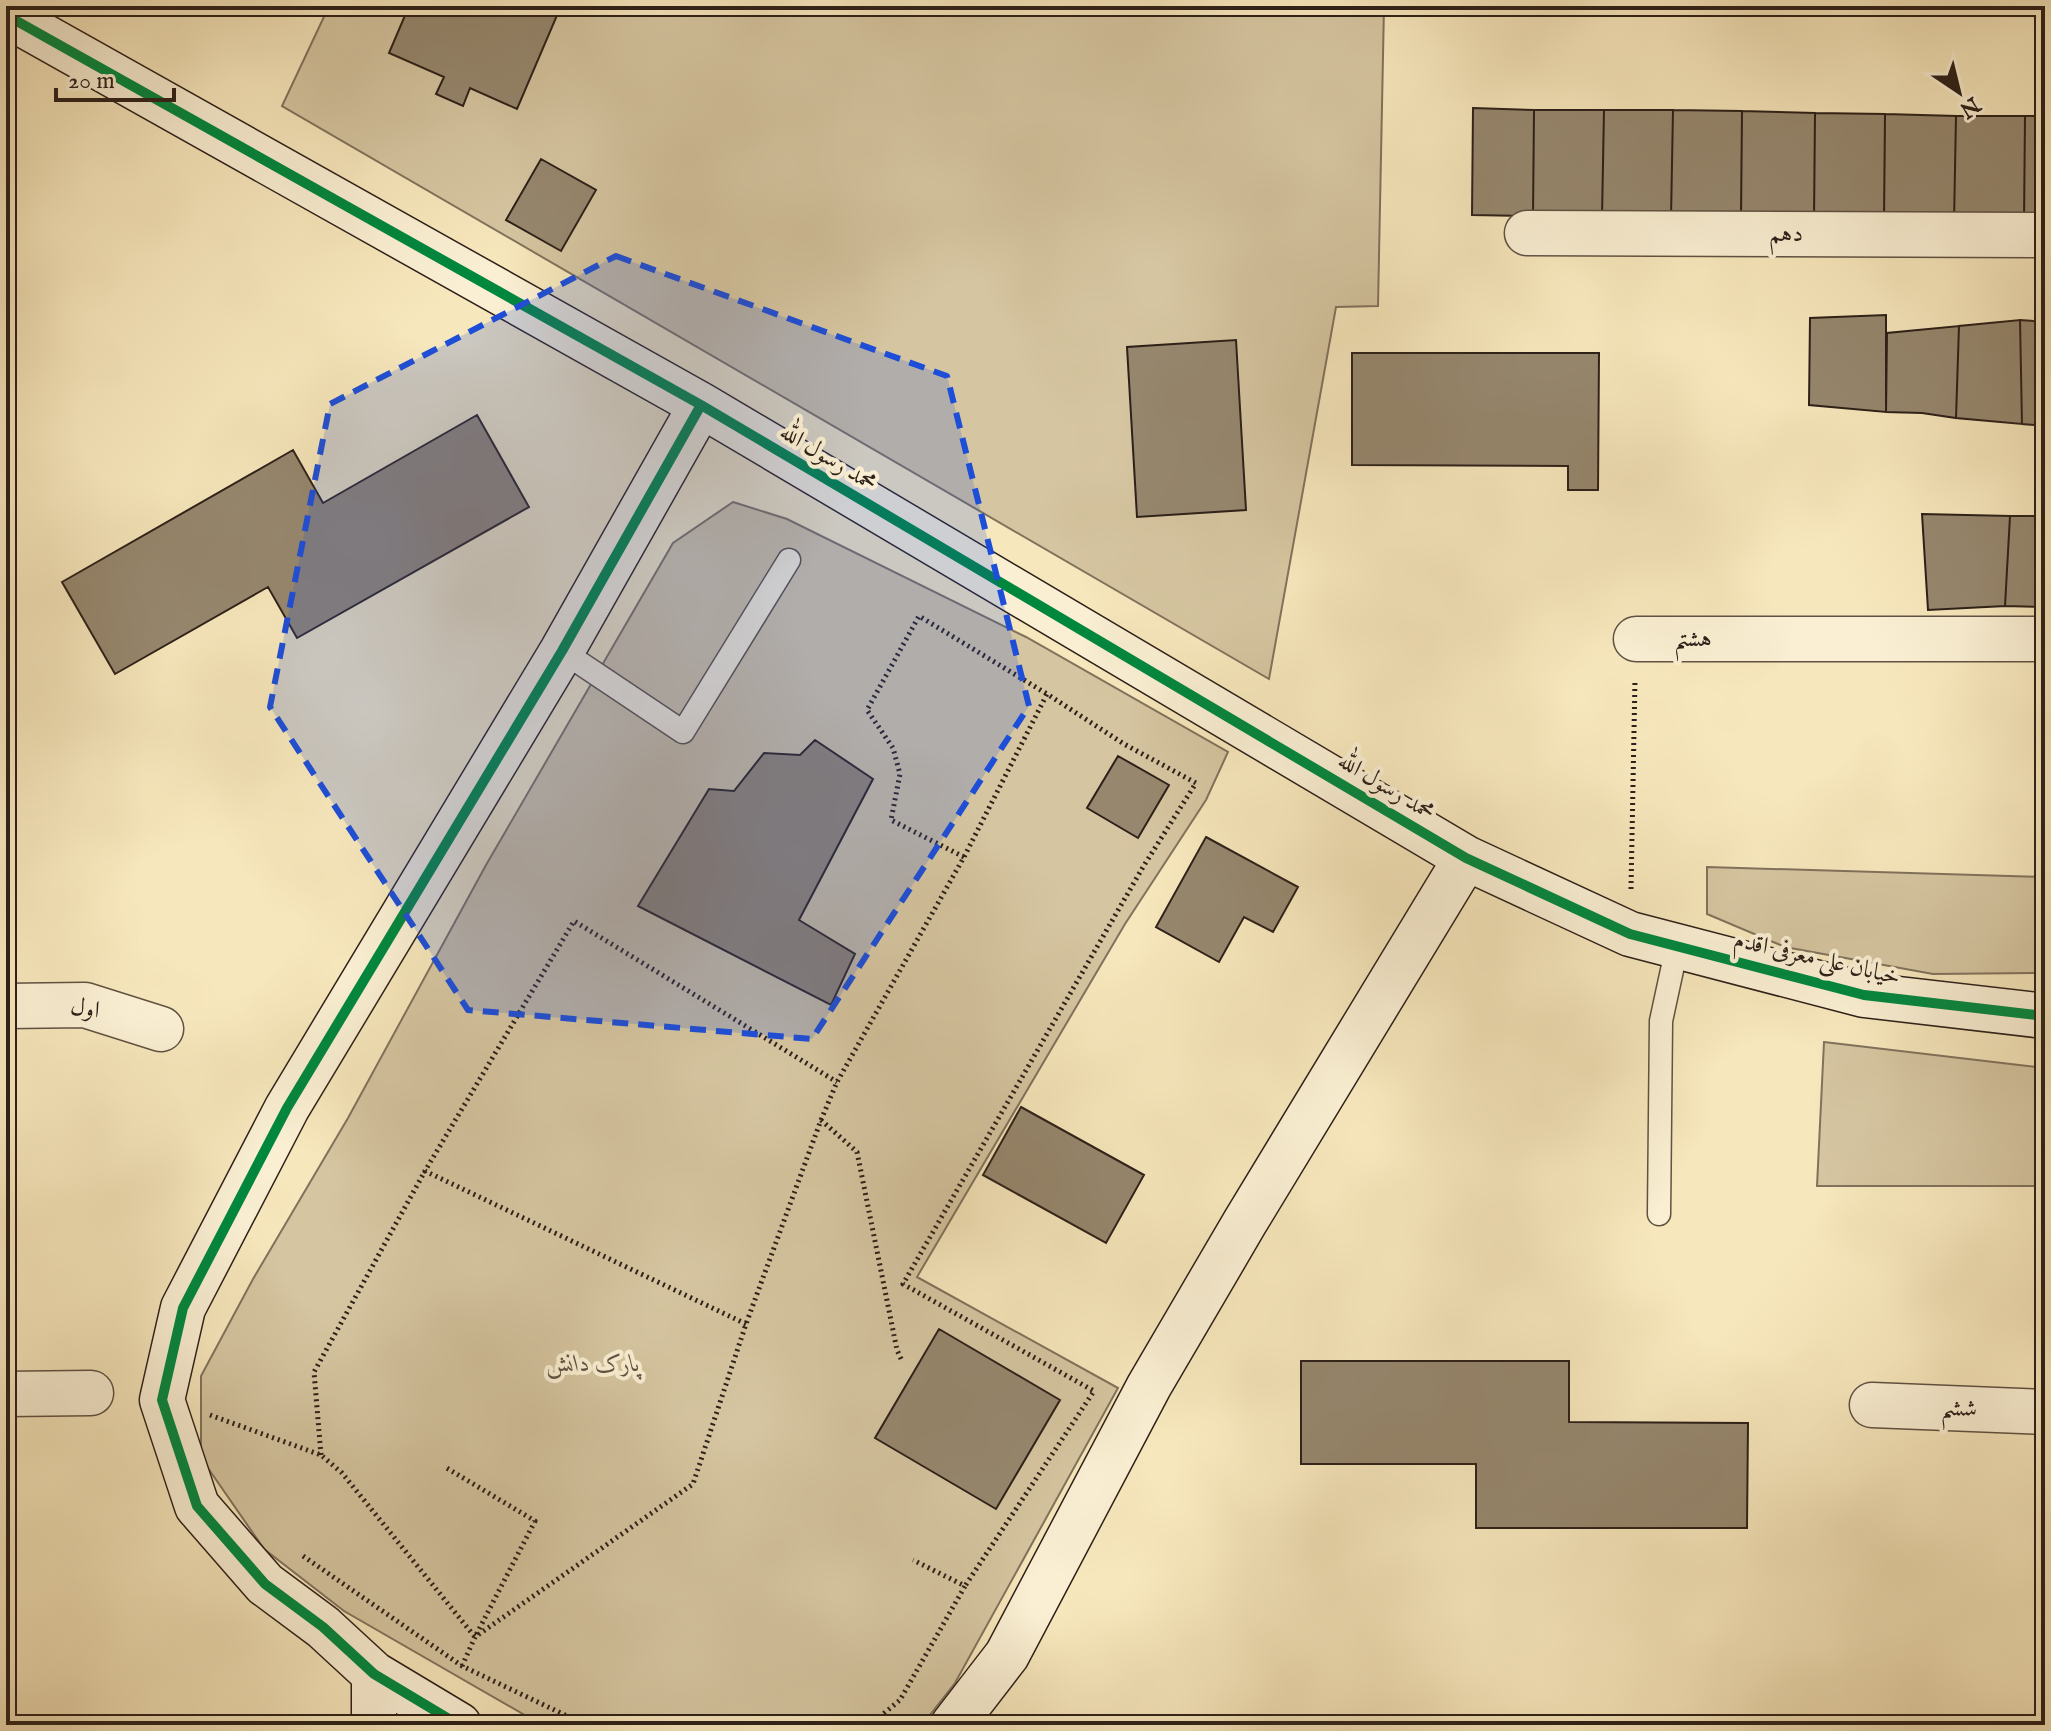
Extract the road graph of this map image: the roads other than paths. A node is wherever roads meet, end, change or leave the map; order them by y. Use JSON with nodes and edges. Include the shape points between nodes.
{"nodes":[{"id":1,"x":6,"y":15,"type":"edge"},
{"id":2,"x":1527,"y":233,"type":"dead end"},
{"id":3,"x":2045,"y":235,"type":"edge"},
{"id":4,"x":701,"y":405,"type":"junction"},
{"id":5,"x":789,"y":560,"type":"dead end"},
{"id":6,"x":1636,"y":639,"type":"road end"},
{"id":7,"x":2045,"y":639,"type":"edge"},
{"id":8,"x":562,"y":651,"type":"junction"},
{"id":9,"x":1466,"y":858,"type":"junction"},
{"id":10,"x":1630,"y":934,"type":"joint"},
{"id":11,"x":1677,"y":947,"type":"junction"},
{"id":12,"x":6,"y":1006,"type":"edge"},
{"id":13,"x":2045,"y":1016,"type":"edge"},
{"id":14,"x":161,"y":1029,"type":"dead end"},
{"id":15,"x":1659,"y":1214,"type":"dead end"},
{"id":16,"x":91,"y":1393,"type":"dead end"},
{"id":17,"x":6,"y":1394,"type":"edge"},
{"id":18,"x":1872,"y":1405,"type":"dead end"},
{"id":19,"x":2045,"y":1412,"type":"edge"},
{"id":20,"x":374,"y":1674,"type":"junction"},
{"id":21,"x":374,"y":1725,"type":"edge"},
{"id":22,"x":459,"y":1725,"type":"edge"},
{"id":23,"x":953,"y":1725,"type":"edge"}],
"edges":[{"from":1,"to":4,"type":"street","name":"محمد رسول الله"},
{"from":2,"to":3,"type":"street","name":"دهم"},
{"from":4,"to":8,"type":"street"},
{"from":4,"to":9,"type":"street","name":"محمد رسول الله"},
{"from":5,"to":8,"type":"lane","via":[[683,732]]},
{"from":6,"to":7,"type":"street","name":"هشتم"},
{"from":8,"to":20,"type":"street","via":[[287,1108],[183,1308],[162,1400],[197,1506],[265,1584]]},
{"from":9,"to":10,"type":"street","name":"محمد رسول الله"},
{"from":9,"to":23,"type":"street","via":[[1149,1386],[1007,1655]]},
{"from":10,"to":11,"type":"street","name":"خیابان علی معرفی اقدم"},
{"from":11,"to":13,"type":"street","name":"خیابان علی معرفی اقدم","via":[[1864,995]]},
{"from":11,"to":15,"type":"lane","via":[[1661,1021]]},
{"from":12,"to":14,"type":"street","name":"اول","via":[[85,1005]]},
{"from":16,"to":17,"type":"street"},
{"from":18,"to":19,"type":"street","name":"ششم"},
{"from":20,"to":21,"type":"street"},
{"from":20,"to":22,"type":"street"}]}
